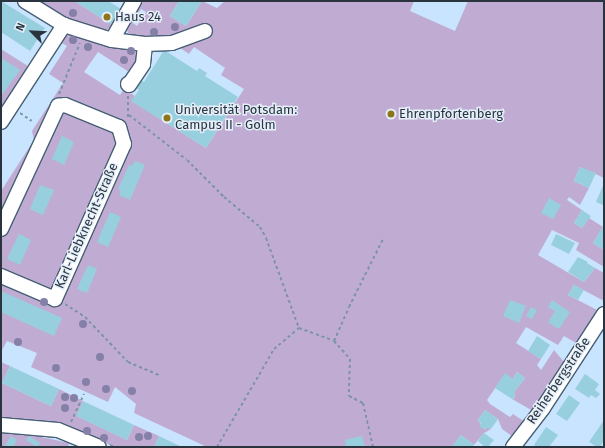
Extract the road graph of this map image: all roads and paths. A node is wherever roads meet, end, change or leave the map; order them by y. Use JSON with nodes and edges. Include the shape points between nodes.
{"nodes":[{"id":1,"x":25,"y":1,"type":"edge"},
{"id":2,"x":134,"y":1,"type":"edge"},
{"id":3,"x":64,"y":25,"type":"junction"},
{"id":4,"x":84,"y":32,"type":"junction"},
{"id":5,"x":205,"y":32,"type":"dead end"},
{"id":6,"x":112,"y":40,"type":"junction"},
{"id":7,"x":145,"y":44,"type":"junction"},
{"id":8,"x":128,"y":85,"type":"joint"},
{"id":9,"x":56,"y":109,"type":"junction"},
{"id":10,"x":1,"y":122,"type":"edge"},
{"id":11,"x":1,"y":229,"type":"edge"},
{"id":12,"x":383,"y":239,"type":"dead end"},
{"id":13,"x":1,"y":276,"type":"edge"},
{"id":14,"x":55,"y":299,"type":"junction"},
{"id":15,"x":604,"y":314,"type":"edge"},
{"id":16,"x":299,"y":328,"type":"junction"},
{"id":17,"x":334,"y":341,"type":"junction"},
{"id":18,"x":159,"y":374,"type":"dead end"},
{"id":19,"x":84,"y":394,"type":"dead end"},
{"id":20,"x":1,"y":425,"type":"edge"},
{"id":21,"x":67,"y":433,"type":"junction"},
{"id":22,"x":98,"y":447,"type":"edge"},
{"id":23,"x":217,"y":447,"type":"edge"},
{"id":24,"x":373,"y":447,"type":"edge"},
{"id":25,"x":513,"y":447,"type":"edge"}],
"edges":[{"from":1,"to":3,"type":"street"},
{"from":2,"to":6,"type":"street"},
{"from":3,"to":4,"type":"street"},
{"from":3,"to":10,"type":"street"},
{"from":4,"to":6,"type":"street"},
{"from":4,"to":9,"type":"path","via":[[58,97]]},
{"from":5,"to":7,"type":"street","via":[[172,43]]},
{"from":6,"to":7,"type":"street"},
{"from":7,"to":8,"type":"street","via":[[143,64]]},
{"from":8,"to":16,"type":"path","via":[[129,115],[187,160],[224,198],[260,227]]},
{"from":9,"to":11,"type":"street"},
{"from":9,"to":14,"type":"street","name":"Karl-Liebknecht-Straße","via":[[60,105],[65,105],[119,127],[124,144]]},
{"from":12,"to":17,"type":"path"},
{"from":13,"to":14,"type":"street","name":"Karl-Liebknecht-Straße"},
{"from":14,"to":18,"type":"path","via":[[85,317],[128,362]]},
{"from":15,"to":25,"type":"street","name":"Reiherbergstraße"},
{"from":16,"to":17,"type":"path"},
{"from":16,"to":23,"type":"path","via":[[274,349]]},
{"from":17,"to":24,"type":"path","via":[[350,358],[349,396],[363,403]]},
{"from":19,"to":21,"type":"path"},
{"from":20,"to":21,"type":"street","via":[[51,429]]},
{"from":21,"to":22,"type":"street"}]}
